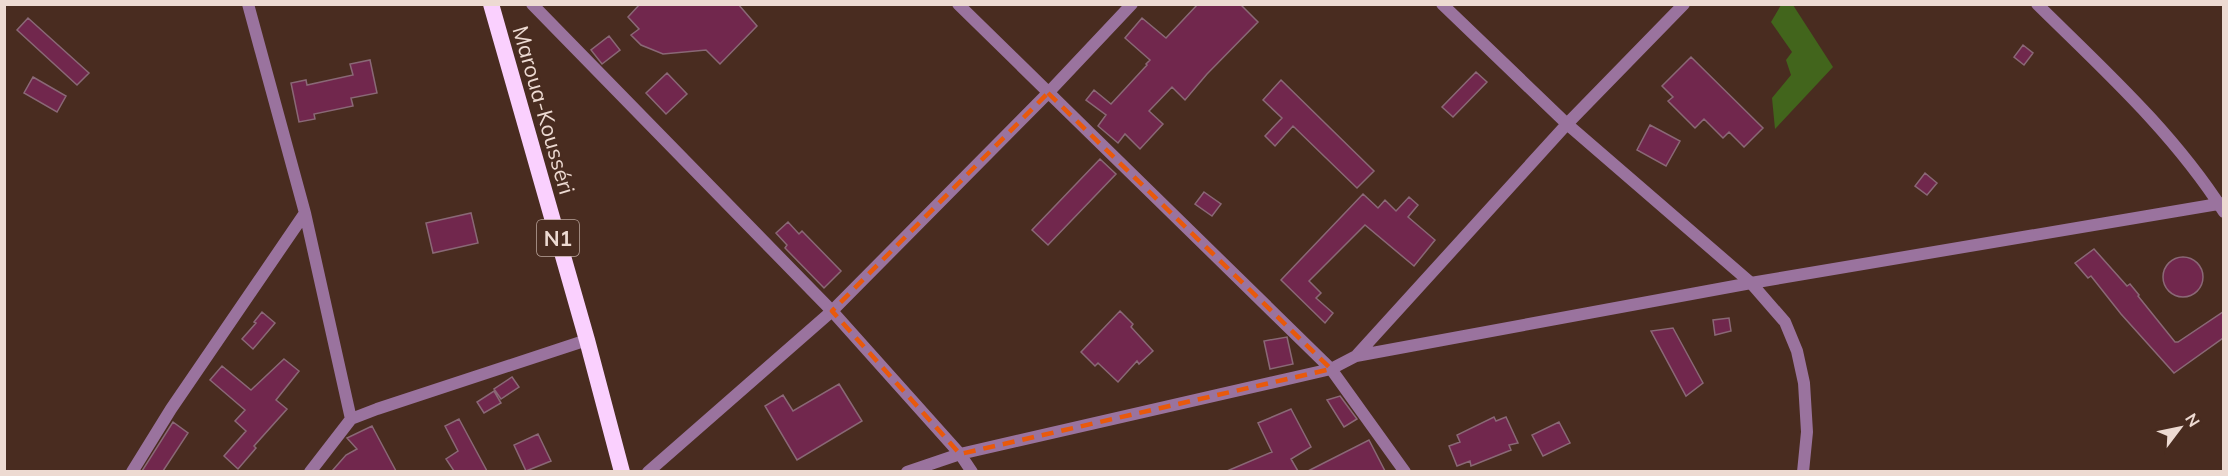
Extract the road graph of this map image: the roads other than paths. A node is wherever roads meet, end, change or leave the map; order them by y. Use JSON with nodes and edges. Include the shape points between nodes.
{"nodes":[{"id":1,"x":248,"y":4,"type":"edge"},
{"id":2,"x":491,"y":4,"type":"edge"},
{"id":3,"x":532,"y":4,"type":"edge"},
{"id":4,"x":958,"y":4,"type":"edge"},
{"id":5,"x":1132,"y":4,"type":"edge"},
{"id":6,"x":1442,"y":4,"type":"edge"},
{"id":7,"x":1683,"y":4,"type":"edge"},
{"id":8,"x":2037,"y":4,"type":"edge"},
{"id":9,"x":1048,"y":93,"type":"junction"},
{"id":10,"x":1567,"y":124,"type":"junction"},
{"id":11,"x":2222,"y":206,"type":"edge"},
{"id":12,"x":305,"y":213,"type":"junction"},
{"id":13,"x":1751,"y":283,"type":"junction"},
{"id":14,"x":832,"y":311,"type":"junction"},
{"id":15,"x":587,"y":340,"type":"junction"},
{"id":16,"x":1356,"y":356,"type":"junction"},
{"id":17,"x":1331,"y":369,"type":"junction"},
{"id":18,"x":351,"y":419,"type":"junction"},
{"id":19,"x":960,"y":454,"type":"junction"},
{"id":20,"x":132,"y":471,"type":"edge"},
{"id":21,"x":310,"y":471,"type":"edge"},
{"id":22,"x":622,"y":471,"type":"edge"},
{"id":23,"x":648,"y":471,"type":"edge"},
{"id":24,"x":907,"y":471,"type":"edge"},
{"id":25,"x":972,"y":471,"type":"edge"},
{"id":26,"x":1405,"y":471,"type":"edge"},
{"id":27,"x":1803,"y":471,"type":"edge"}],
"edges":[{"from":1,"to":12,"type":"street"},
{"from":2,"to":15,"type":"highway","name":"Maroua-Kousséri","number":"N1"},
{"from":3,"to":14,"type":"street"},
{"from":4,"to":9,"type":"street"},
{"from":5,"to":9,"type":"street"},
{"from":6,"to":10,"type":"street"},
{"from":7,"to":10,"type":"street"},
{"from":8,"to":11,"type":"street","via":[[2140,105]]},
{"from":9,"to":14,"type":"street"},
{"from":9,"to":17,"type":"street"},
{"from":10,"to":13,"type":"street"},
{"from":10,"to":16,"type":"street"},
{"from":11,"to":13,"type":"street"},
{"from":12,"to":18,"type":"street"},
{"from":12,"to":20,"type":"street"},
{"from":13,"to":16,"type":"street"},
{"from":13,"to":27,"type":"street","via":[[1785,322],[1797,351],[1804,383],[1807,432]]},
{"from":14,"to":19,"type":"street"},
{"from":14,"to":23,"type":"street"},
{"from":15,"to":18,"type":"street"},
{"from":15,"to":22,"type":"highway","name":"Maroua-Kousséri","number":"N1"},
{"from":16,"to":17,"type":"street"},
{"from":17,"to":19,"type":"street"},
{"from":17,"to":26,"type":"street"},
{"from":18,"to":21,"type":"street"},
{"from":19,"to":24,"type":"street"},
{"from":19,"to":25,"type":"street"}]}
